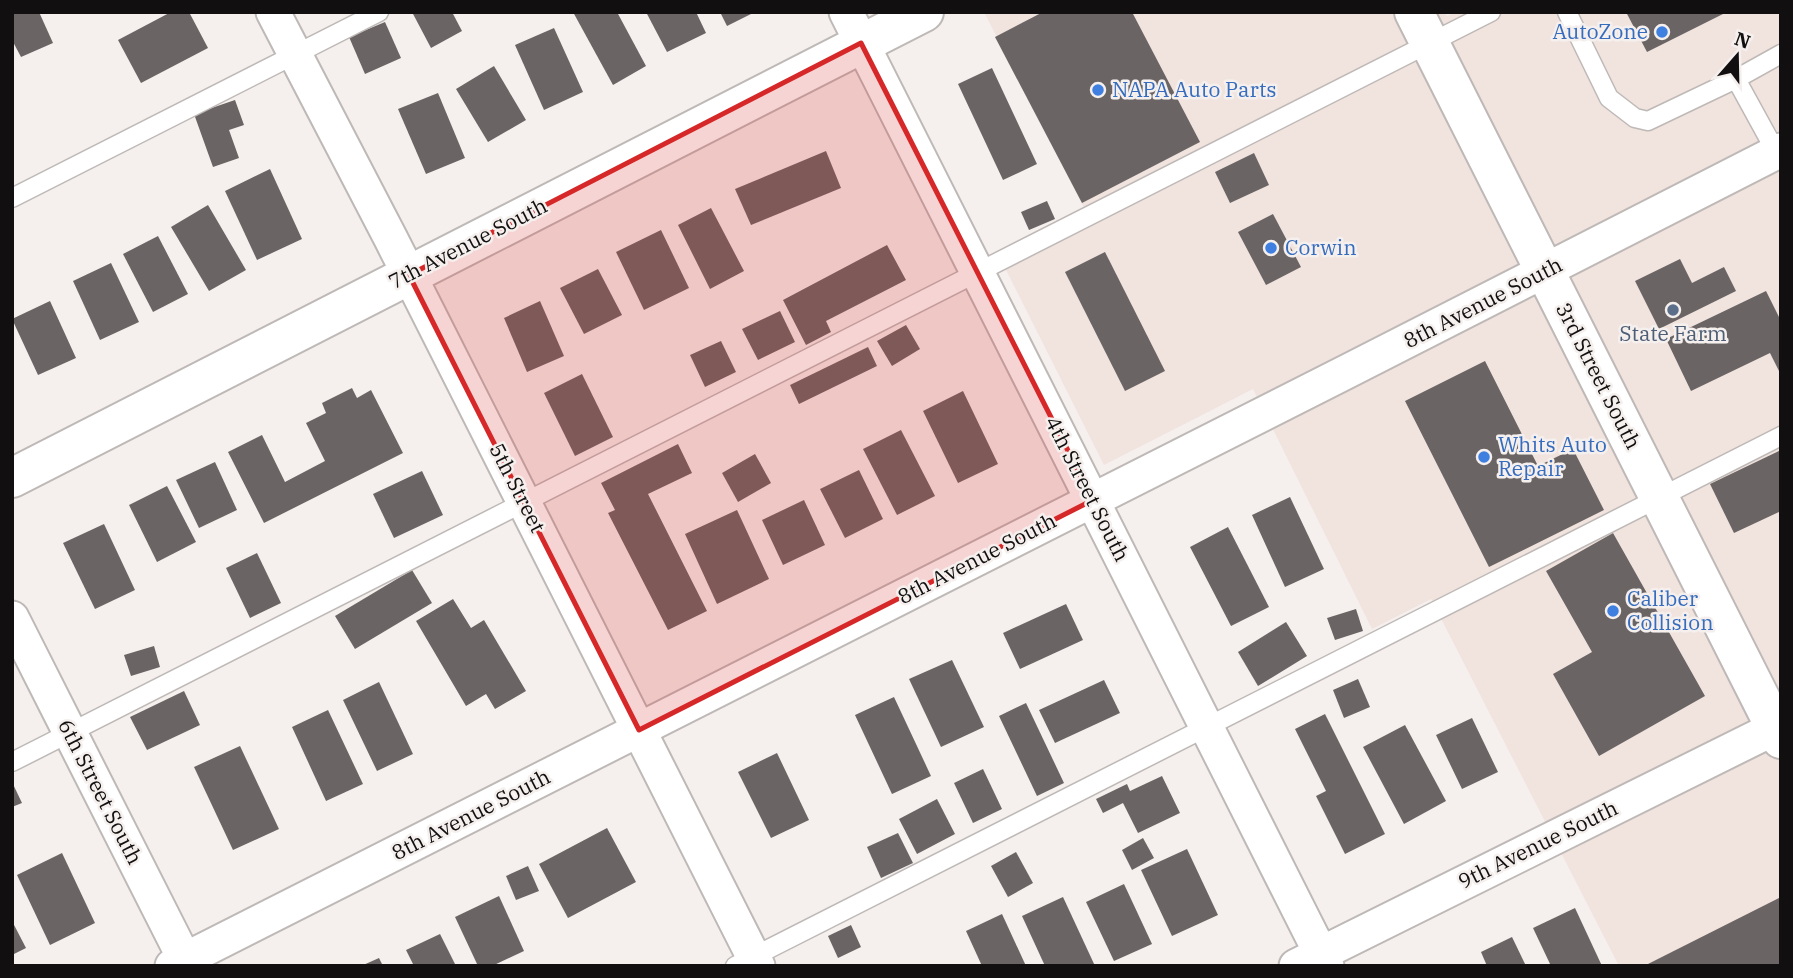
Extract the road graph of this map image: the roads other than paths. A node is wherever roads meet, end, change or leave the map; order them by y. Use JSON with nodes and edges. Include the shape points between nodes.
{"nodes":[{"id":1,"x":273,"y":12,"type":"edge"},
{"id":2,"x":379,"y":12,"type":"edge"},
{"id":3,"x":924,"y":12,"type":"edge"},
{"id":4,"x":1492,"y":12,"type":"edge"},
{"id":5,"x":1566,"y":12,"type":"edge"},
{"id":6,"x":853,"y":28,"type":"edge"},
{"id":7,"x":1422,"y":28,"type":"edge"},
{"id":8,"x":1781,"y":54,"type":"edge"},
{"id":9,"x":295,"y":55,"type":"junction"},
{"id":10,"x":1736,"y":79,"type":"junction"},
{"id":11,"x":1778,"y":151,"type":"edge"},
{"id":12,"x":12,"y":198,"type":"edge"},
{"id":13,"x":1545,"y":271,"type":"junction"},
{"id":14,"x":978,"y":272,"type":"junction"},
{"id":15,"x":409,"y":275,"type":"junction"},
{"id":16,"x":1781,"y":436,"type":"edge"},
{"id":17,"x":12,"y":478,"type":"edge"},
{"id":18,"x":1659,"y":496,"type":"junction"},
{"id":19,"x":1093,"y":500,"type":"junction"},
{"id":20,"x":524,"y":503,"type":"junction"},
{"id":21,"x":12,"y":618,"type":"edge"},
{"id":22,"x":1207,"y":726,"type":"junction"},
{"id":23,"x":639,"y":730,"type":"junction"},
{"id":24,"x":1779,"y":731,"type":"edge"},
{"id":25,"x":70,"y":733,"type":"junction"},
{"id":26,"x":12,"y":762,"type":"edge"},
{"id":27,"x":1315,"y":962,"type":"edge"},
{"id":28,"x":749,"y":963,"type":"edge"},
{"id":29,"x":182,"y":964,"type":"edge"}],
"edges":[{"from":1,"to":9,"type":"street","name":"5th Street"},
{"from":2,"to":9,"type":"lane"},
{"from":3,"to":6,"type":"street","name":"7th Avenue South"},
{"from":4,"to":7,"type":"lane"},
{"from":5,"to":10,"type":"lane","via":[[1609,98],[1635,118],[1648,121]]},
{"from":6,"to":14,"type":"street","name":"4th Street South"},
{"from":6,"to":15,"type":"street","name":"7th Avenue South"},
{"from":7,"to":13,"type":"street","name":"3rd Street South"},
{"from":7,"to":14,"type":"lane"},
{"from":8,"to":10,"type":"lane"},
{"from":9,"to":12,"type":"lane"},
{"from":9,"to":15,"type":"street","name":"5th Street"},
{"from":10,"to":11,"type":"lane"},
{"from":11,"to":13,"type":"street","name":"8th Avenue South"},
{"from":13,"to":18,"type":"street","name":"3rd Street South"},
{"from":13,"to":19,"type":"street","name":"8th Avenue South"},
{"from":14,"to":19,"type":"street","name":"4th Street South"},
{"from":14,"to":20,"type":"lane"},
{"from":15,"to":17,"type":"street","name":"7th Avenue South"},
{"from":15,"to":20,"type":"street","name":"5th Street"},
{"from":16,"to":18,"type":"lane"},
{"from":18,"to":22,"type":"lane"},
{"from":18,"to":24,"type":"street","name":"3rd Street South"},
{"from":19,"to":22,"type":"street","name":"4th Street South"},
{"from":19,"to":23,"type":"street","name":"8th Avenue South"},
{"from":20,"to":23,"type":"street","name":"5th Street"},
{"from":20,"to":25,"type":"lane"},
{"from":21,"to":25,"type":"street","name":"6th Street South"},
{"from":22,"to":27,"type":"street","name":"4th Street South"},
{"from":22,"to":28,"type":"lane"},
{"from":23,"to":28,"type":"street","name":"5th Street"},
{"from":23,"to":29,"type":"street","name":"8th Avenue South"},
{"from":24,"to":27,"type":"street","name":"9th Avenue South"},
{"from":25,"to":26,"type":"lane"},
{"from":25,"to":29,"type":"street","name":"6th Street South"}]}
